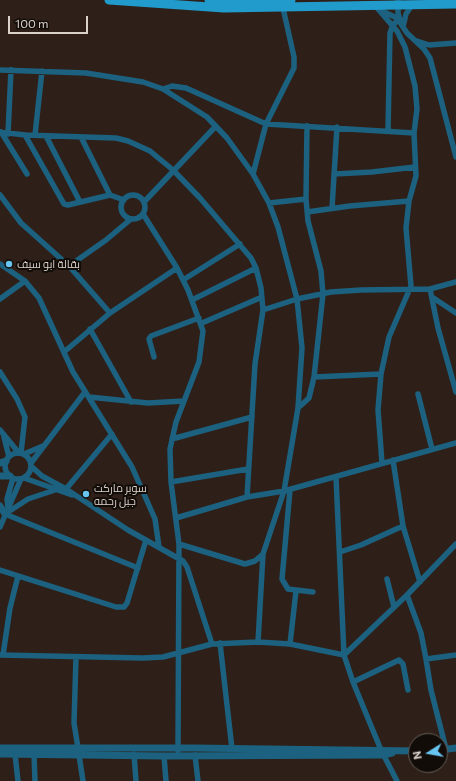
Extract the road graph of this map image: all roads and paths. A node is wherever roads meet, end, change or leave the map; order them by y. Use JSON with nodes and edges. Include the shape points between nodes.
{"nodes":[{"id":1,"x":109,"y":0,"type":"edge"},
{"id":2,"x":209,"y":0,"type":"edge"},
{"id":3,"x":291,"y":0,"type":"edge"},
{"id":4,"x":398,"y":3,"type":"edge"},
{"id":5,"x":456,"y":4,"type":"edge"},
{"id":6,"x":412,"y":5,"type":"junction"},
{"id":7,"x":367,"y":6,"type":"junction"},
{"id":8,"x":283,"y":8,"type":"junction"},
{"id":9,"x":378,"y":10,"type":"junction"},
{"id":10,"x":399,"y":19,"type":"junction"},
{"id":11,"x":393,"y":25,"type":"junction"},
{"id":12,"x":403,"y":28,"type":"junction"},
{"id":13,"x":414,"y":40,"type":"junction"},
{"id":14,"x":456,"y":43,"type":"edge"},
{"id":15,"x":0,"y":70,"type":"edge"},
{"id":16,"x":11,"y":70,"type":"junction"},
{"id":17,"x":42,"y":71,"type":"junction"},
{"id":18,"x":162,"y":90,"type":"junction"},
{"id":19,"x":266,"y":124,"type":"junction"},
{"id":20,"x":216,"y":126,"type":"junction"},
{"id":21,"x":307,"y":126,"type":"junction"},
{"id":22,"x":337,"y":127,"type":"junction"},
{"id":23,"x":388,"y":131,"type":"junction"},
{"id":24,"x":0,"y":132,"type":"edge"},
{"id":25,"x":414,"y":133,"type":"junction"},
{"id":26,"x":8,"y":134,"type":"junction"},
{"id":27,"x":25,"y":135,"type":"junction"},
{"id":28,"x":35,"y":135,"type":"junction"},
{"id":29,"x":453,"y":135,"type":"edge"},
{"id":30,"x":46,"y":136,"type":"junction"},
{"id":31,"x":81,"y":137,"type":"junction"},
{"id":32,"x":456,"y":157,"type":"edge"},
{"id":33,"x":415,"y":167,"type":"junction"},
{"id":34,"x":173,"y":170,"type":"junction"},
{"id":35,"x":27,"y":174,"type":"dead end"},
{"id":36,"x":253,"y":174,"type":"junction"},
{"id":37,"x":334,"y":174,"type":"junction"},
{"id":38,"x":0,"y":195,"type":"edge"},
{"id":39,"x":110,"y":195,"type":"junction"},
{"id":40,"x":306,"y":199,"type":"junction"},
{"id":41,"x":124,"y":200,"type":"junction"},
{"id":42,"x":409,"y":201,"type":"junction"},
{"id":43,"x":80,"y":202,"type":"junction"},
{"id":44,"x":144,"y":202,"type":"junction"},
{"id":45,"x":269,"y":203,"type":"junction"},
{"id":46,"x":332,"y":208,"type":"junction"},
{"id":47,"x":307,"y":212,"type":"junction"},
{"id":48,"x":143,"y":214,"type":"junction"},
{"id":49,"x":131,"y":219,"type":"junction"},
{"id":50,"x":240,"y":244,"type":"junction"},
{"id":51,"x":0,"y":264,"type":"edge"},
{"id":52,"x":69,"y":266,"type":"junction"},
{"id":53,"x":177,"y":268,"type":"junction"},
{"id":54,"x":256,"y":268,"type":"junction"},
{"id":55,"x":183,"y":280,"type":"junction"},
{"id":56,"x":25,"y":281,"type":"junction"},
{"id":57,"x":456,"y":282,"type":"edge"},
{"id":58,"x":430,"y":289,"type":"junction"},
{"id":59,"x":410,"y":291,"type":"junction"},
{"id":60,"x":323,"y":294,"type":"junction"},
{"id":61,"x":262,"y":297,"type":"junction"},
{"id":62,"x":432,"y":297,"type":"junction"},
{"id":63,"x":297,"y":299,"type":"junction"},
{"id":64,"x":0,"y":300,"type":"edge"},
{"id":65,"x":192,"y":300,"type":"junction"},
{"id":66,"x":263,"y":310,"type":"junction"},
{"id":67,"x":110,"y":313,"type":"junction"},
{"id":68,"x":456,"y":313,"type":"edge"},
{"id":69,"x":201,"y":320,"type":"junction"},
{"id":70,"x":90,"y":329,"type":"junction"},
{"id":71,"x":64,"y":352,"type":"junction"},
{"id":72,"x":154,"y":357,"type":"dead end"},
{"id":73,"x":0,"y":374,"type":"edge"},
{"id":74,"x":381,"y":374,"type":"junction"},
{"id":75,"x":314,"y":377,"type":"junction"},
{"id":76,"x":456,"y":392,"type":"edge"},
{"id":77,"x":87,"y":394,"type":"junction"},
{"id":78,"x":418,"y":394,"type":"dead end"},
{"id":79,"x":184,"y":401,"type":"junction"},
{"id":80,"x":131,"y":402,"type":"junction"},
{"id":81,"x":298,"y":408,"type":"junction"},
{"id":82,"x":252,"y":417,"type":"junction"},
{"id":83,"x":0,"y":430,"type":"edge"},
{"id":84,"x":112,"y":434,"type":"junction"},
{"id":85,"x":4,"y":435,"type":"junction"},
{"id":86,"x":172,"y":439,"type":"junction"},
{"id":87,"x":456,"y":443,"type":"edge"},
{"id":88,"x":43,"y":446,"type":"junction"},
{"id":89,"x":432,"y":449,"type":"junction"},
{"id":90,"x":21,"y":453,"type":"junction"},
{"id":91,"x":5,"y":460,"type":"edge"},
{"id":92,"x":393,"y":460,"type":"junction"},
{"id":93,"x":382,"y":463,"type":"junction"},
{"id":94,"x":31,"y":464,"type":"junction"},
{"id":95,"x":248,"y":469,"type":"junction"},
{"id":96,"x":0,"y":476,"type":"edge"},
{"id":97,"x":11,"y":477,"type":"junction"},
{"id":98,"x":336,"y":477,"type":"junction"},
{"id":99,"x":22,"y":478,"type":"junction"},
{"id":100,"x":171,"y":482,"type":"junction"},
{"id":101,"x":66,"y":489,"type":"junction"},
{"id":102,"x":54,"y":490,"type":"junction"},
{"id":103,"x":287,"y":490,"type":"junction"},
{"id":104,"x":78,"y":497,"type":"junction"},
{"id":105,"x":246,"y":497,"type":"junction"},
{"id":106,"x":4,"y":510,"type":"edge"},
{"id":107,"x":176,"y":518,"type":"junction"},
{"id":108,"x":403,"y":526,"type":"junction"},
{"id":109,"x":0,"y":527,"type":"edge"},
{"id":110,"x":146,"y":540,"type":"junction"},
{"id":111,"x":179,"y":544,"type":"junction"},
{"id":112,"x":456,"y":544,"type":"edge"},
{"id":113,"x":159,"y":547,"type":"junction"},
{"id":114,"x":340,"y":552,"type":"junction"},
{"id":115,"x":263,"y":554,"type":"junction"},
{"id":116,"x":178,"y":558,"type":"junction"},
{"id":117,"x":138,"y":568,"type":"junction"},
{"id":118,"x":0,"y":570,"type":"edge"},
{"id":119,"x":18,"y":576,"type":"junction"},
{"id":120,"x":387,"y":579,"type":"dead end"},
{"id":121,"x":420,"y":582,"type":"junction"},
{"id":122,"x":296,"y":591,"type":"junction"},
{"id":123,"x":312,"y":592,"type":"dead end"},
{"id":124,"x":407,"y":595,"type":"junction"},
{"id":125,"x":394,"y":607,"type":"junction"},
{"id":126,"x":258,"y":642,"type":"junction"},
{"id":127,"x":220,"y":643,"type":"junction"},
{"id":128,"x":212,"y":644,"type":"junction"},
{"id":129,"x":290,"y":644,"type":"junction"},
{"id":130,"x":177,"y":654,"type":"junction"},
{"id":131,"x":2,"y":655,"type":"edge"},
{"id":132,"x":344,"y":655,"type":"junction"},
{"id":133,"x":456,"y":655,"type":"edge"},
{"id":134,"x":76,"y":657,"type":"junction"},
{"id":135,"x":426,"y":659,"type":"junction"},
{"id":136,"x":353,"y":682,"type":"junction"},
{"id":137,"x":408,"y":690,"type":"dead end"},
{"id":138,"x":440,"y":733,"type":"edge"},
{"id":139,"x":0,"y":748,"type":"edge"},
{"id":140,"x":232,"y":749,"type":"junction"},
{"id":141,"x":15,"y":751,"type":"junction"},
{"id":142,"x":408,"y":751,"type":"edge"},
{"id":143,"x":79,"y":752,"type":"junction"},
{"id":144,"x":178,"y":752,"type":"junction"},
{"id":145,"x":382,"y":752,"type":"junction"},
{"id":146,"x":0,"y":754,"type":"edge"},
{"id":147,"x":34,"y":754,"type":"junction"},
{"id":148,"x":134,"y":754,"type":"junction"},
{"id":149,"x":195,"y":755,"type":"junction"},
{"id":150,"x":164,"y":756,"type":"junction"},
{"id":151,"x":18,"y":781,"type":"edge"},
{"id":152,"x":35,"y":781,"type":"edge"},
{"id":153,"x":83,"y":781,"type":"edge"},
{"id":154,"x":136,"y":781,"type":"edge"},
{"id":155,"x":166,"y":781,"type":"edge"},
{"id":156,"x":198,"y":781,"type":"edge"},
{"id":157,"x":397,"y":781,"type":"edge"}],
"edges":[{"from":1,"to":8,"type":"main road","via":[[206,8]]},
{"from":2,"to":3,"type":"main road"},
{"from":4,"to":6,"type":"main road"},
{"from":4,"to":7,"type":"main road"},
{"from":4,"to":10,"type":"street"},
{"from":5,"to":6,"type":"main road"},
{"from":6,"to":12,"type":"street","via":[[406,14]]},
{"from":7,"to":8,"type":"main road"},
{"from":7,"to":9,"type":"street"},
{"from":8,"to":19,"type":"street","via":[[294,64]]},
{"from":9,"to":10,"type":"street"},
{"from":9,"to":11,"type":"street"},
{"from":10,"to":11,"type":"street"},
{"from":10,"to":12,"type":"street"},
{"from":11,"to":23,"type":"street","via":[[389,38]]},
{"from":11,"to":25,"type":"street","via":[[405,47],[415,86],[417,109]]},
{"from":12,"to":13,"type":"street"},
{"from":13,"to":14,"type":"street","via":[[429,45]]},
{"from":13,"to":29,"type":"street","via":[[430,58]]},
{"from":15,"to":16,"type":"street"},
{"from":16,"to":17,"type":"street"},
{"from":16,"to":26,"type":"street"},
{"from":17,"to":18,"type":"street","via":[[117,77],[150,84]]},
{"from":17,"to":28,"type":"street"},
{"from":18,"to":19,"type":"street","via":[[172,86],[186,88]]},
{"from":18,"to":20,"type":"street","via":[[207,117]]},
{"from":19,"to":21,"type":"street"},
{"from":19,"to":36,"type":"street"},
{"from":20,"to":34,"type":"street"},
{"from":20,"to":36,"type":"street"},
{"from":21,"to":22,"type":"street"},
{"from":21,"to":40,"type":"street"},
{"from":22,"to":23,"type":"street"},
{"from":22,"to":37,"type":"street"},
{"from":23,"to":25,"type":"street"},
{"from":24,"to":26,"type":"street"},
{"from":24,"to":35,"type":"street"},
{"from":25,"to":33,"type":"street"},
{"from":26,"to":27,"type":"street"},
{"from":27,"to":28,"type":"street"},
{"from":27,"to":43,"type":"street","via":[[61,202],[68,205]]},
{"from":28,"to":30,"type":"street"},
{"from":29,"to":32,"type":"street"},
{"from":30,"to":31,"type":"street"},
{"from":30,"to":43,"type":"street"},
{"from":31,"to":34,"type":"street","via":[[128,141],[150,151]]},
{"from":31,"to":39,"type":"street"},
{"from":33,"to":37,"type":"street"},
{"from":33,"to":42,"type":"street","via":[[415,184]]},
{"from":34,"to":44,"type":"street"},
{"from":34,"to":50,"type":"street"},
{"from":36,"to":45,"type":"street"},
{"from":37,"to":46,"type":"street"},
{"from":38,"to":52,"type":"street","via":[[21,223]]},
{"from":39,"to":41,"type":"street"},
{"from":39,"to":43,"type":"street"},
{"from":40,"to":45,"type":"street"},
{"from":40,"to":47,"type":"street"},
{"from":41,"to":44,"type":"street","via":[[134,196]]},
{"from":41,"to":49,"type":"street","via":[[122,212]]},
{"from":42,"to":46,"type":"street"},
{"from":42,"to":59,"type":"street","via":[[406,228]]},
{"from":44,"to":48,"type":"street"},
{"from":45,"to":63,"type":"street"},
{"from":46,"to":47,"type":"street"},
{"from":47,"to":60,"type":"street","via":[[321,271]]},
{"from":48,"to":49,"type":"street"},
{"from":48,"to":53,"type":"street"},
{"from":49,"to":52,"type":"street"},
{"from":50,"to":54,"type":"street"},
{"from":50,"to":55,"type":"street"},
{"from":51,"to":56,"type":"street"},
{"from":52,"to":67,"type":"street"},
{"from":53,"to":55,"type":"street"},
{"from":53,"to":67,"type":"street"},
{"from":54,"to":61,"type":"street"},
{"from":54,"to":65,"type":"street"},
{"from":55,"to":65,"type":"street"},
{"from":56,"to":64,"type":"street"},
{"from":56,"to":71,"type":"street","via":[[38,298]]},
{"from":57,"to":58,"type":"street"},
{"from":58,"to":59,"type":"street"},
{"from":58,"to":62,"type":"street"},
{"from":59,"to":60,"type":"street","via":[[361,290]]},
{"from":59,"to":74,"type":"street","via":[[389,337]]},
{"from":60,"to":63,"type":"street"},
{"from":60,"to":75,"type":"street"},
{"from":61,"to":66,"type":"street"},
{"from":61,"to":69,"type":"street"},
{"from":62,"to":68,"type":"street"},
{"from":62,"to":76,"type":"street"},
{"from":63,"to":66,"type":"street"},
{"from":63,"to":81,"type":"street","via":[[302,348]]},
{"from":65,"to":69,"type":"street"},
{"from":66,"to":82,"type":"street","via":[[255,364]]},
{"from":67,"to":70,"type":"street"},
{"from":69,"to":72,"type":"street","via":[[152,336],[149,339]]},
{"from":69,"to":79,"type":"street","via":[[203,338],[199,362]]},
{"from":70,"to":71,"type":"street"},
{"from":70,"to":80,"type":"street"},
{"from":71,"to":77,"type":"street"},
{"from":73,"to":90,"type":"street","via":[[17,399],[25,417]]},
{"from":74,"to":75,"type":"street"},
{"from":74,"to":93,"type":"street","via":[[378,410]]},
{"from":75,"to":81,"type":"street","via":[[309,398]]},
{"from":77,"to":80,"type":"street"},
{"from":77,"to":84,"type":"street"},
{"from":77,"to":88,"type":"street"},
{"from":78,"to":89,"type":"street"},
{"from":79,"to":80,"type":"street"},
{"from":79,"to":86,"type":"street"},
{"from":81,"to":103,"type":"street"},
{"from":82,"to":86,"type":"street"},
{"from":82,"to":95,"type":"street"},
{"from":83,"to":85,"type":"street"},
{"from":84,"to":101,"type":"street"},
{"from":84,"to":113,"type":"street","via":[[132,467],[154,514]]},
{"from":85,"to":90,"type":"street"},
{"from":85,"to":91,"type":"street"},
{"from":86,"to":100,"type":"street"},
{"from":87,"to":89,"type":"street"},
{"from":88,"to":90,"type":"street"},
{"from":88,"to":94,"type":"street"},
{"from":89,"to":92,"type":"street"},
{"from":90,"to":91,"type":"street"},
{"from":90,"to":94,"type":"street"},
{"from":91,"to":97,"type":"street","via":[[6,469]]},
{"from":92,"to":93,"type":"street"},
{"from":92,"to":108,"type":"street"},
{"from":93,"to":98,"type":"street"},
{"from":94,"to":99,"type":"street","via":[[29,473]]},
{"from":94,"to":101,"type":"street","via":[[42,476]]},
{"from":95,"to":100,"type":"street"},
{"from":95,"to":105,"type":"street"},
{"from":96,"to":97,"type":"street"},
{"from":97,"to":99,"type":"street"},
{"from":97,"to":106,"type":"street"},
{"from":98,"to":103,"type":"street"},
{"from":98,"to":114,"type":"street"},
{"from":99,"to":102,"type":"street"},
{"from":99,"to":106,"type":"street","via":[[12,503]]},
{"from":100,"to":107,"type":"street"},
{"from":101,"to":104,"type":"street"},
{"from":102,"to":104,"type":"street"},
{"from":102,"to":106,"type":"street"},
{"from":103,"to":105,"type":"street"},
{"from":103,"to":115,"type":"street"},
{"from":103,"to":122,"type":"street","via":[[282,580],[288,589]]},
{"from":104,"to":110,"type":"street"},
{"from":105,"to":107,"type":"street"},
{"from":106,"to":109,"type":"street"},
{"from":106,"to":117,"type":"street"},
{"from":107,"to":111,"type":"street"},
{"from":108,"to":114,"type":"street"},
{"from":108,"to":121,"type":"street"},
{"from":110,"to":113,"type":"street"},
{"from":110,"to":117,"type":"street"},
{"from":111,"to":115,"type":"street","via":[[245,564],[255,561]]},
{"from":111,"to":116,"type":"street"},
{"from":112,"to":121,"type":"street"},
{"from":113,"to":116,"type":"street"},
{"from":114,"to":132,"type":"street"},
{"from":115,"to":126,"type":"street"},
{"from":116,"to":128,"type":"street","via":[[187,567]]},
{"from":116,"to":130,"type":"street"},
{"from":117,"to":119,"type":"street","via":[[124,607]]},
{"from":118,"to":119,"type":"street"},
{"from":119,"to":131,"type":"street"},
{"from":120,"to":125,"type":"street"},
{"from":121,"to":124,"type":"street"},
{"from":122,"to":123,"type":"street"},
{"from":122,"to":129,"type":"street"},
{"from":124,"to":125,"type":"street"},
{"from":124,"to":135,"type":"street","via":[[421,633]]},
{"from":125,"to":132,"type":"street"},
{"from":126,"to":127,"type":"street"},
{"from":126,"to":129,"type":"street"},
{"from":127,"to":128,"type":"street"},
{"from":127,"to":140,"type":"street"},
{"from":128,"to":130,"type":"street"},
{"from":129,"to":132,"type":"street"},
{"from":130,"to":134,"type":"street","via":[[143,658]]},
{"from":130,"to":144,"type":"street"},
{"from":131,"to":134,"type":"street"},
{"from":132,"to":136,"type":"street"},
{"from":133,"to":135,"type":"street"},
{"from":134,"to":143,"type":"street","via":[[74,723]]},
{"from":135,"to":138,"type":"street"},
{"from":136,"to":137,"type":"street","via":[[400,660]]},
{"from":136,"to":145,"type":"street"},
{"from":139,"to":141,"type":"street"},
{"from":140,"to":144,"type":"street"},
{"from":140,"to":145,"type":"street"},
{"from":141,"to":143,"type":"street"},
{"from":141,"to":146,"type":"street"},
{"from":141,"to":147,"type":"street"},
{"from":141,"to":151,"type":"street"},
{"from":142,"to":145,"type":"street"},
{"from":143,"to":144,"type":"street"},
{"from":143,"to":147,"type":"street"},
{"from":143,"to":148,"type":"street"},
{"from":143,"to":153,"type":"street"},
{"from":144,"to":149,"type":"street"},
{"from":144,"to":150,"type":"street"},
{"from":145,"to":149,"type":"street"},
{"from":145,"to":157,"type":"street"},
{"from":147,"to":152,"type":"street"},
{"from":148,"to":150,"type":"street"},
{"from":148,"to":154,"type":"street"},
{"from":149,"to":156,"type":"street"},
{"from":150,"to":155,"type":"street"}]}
